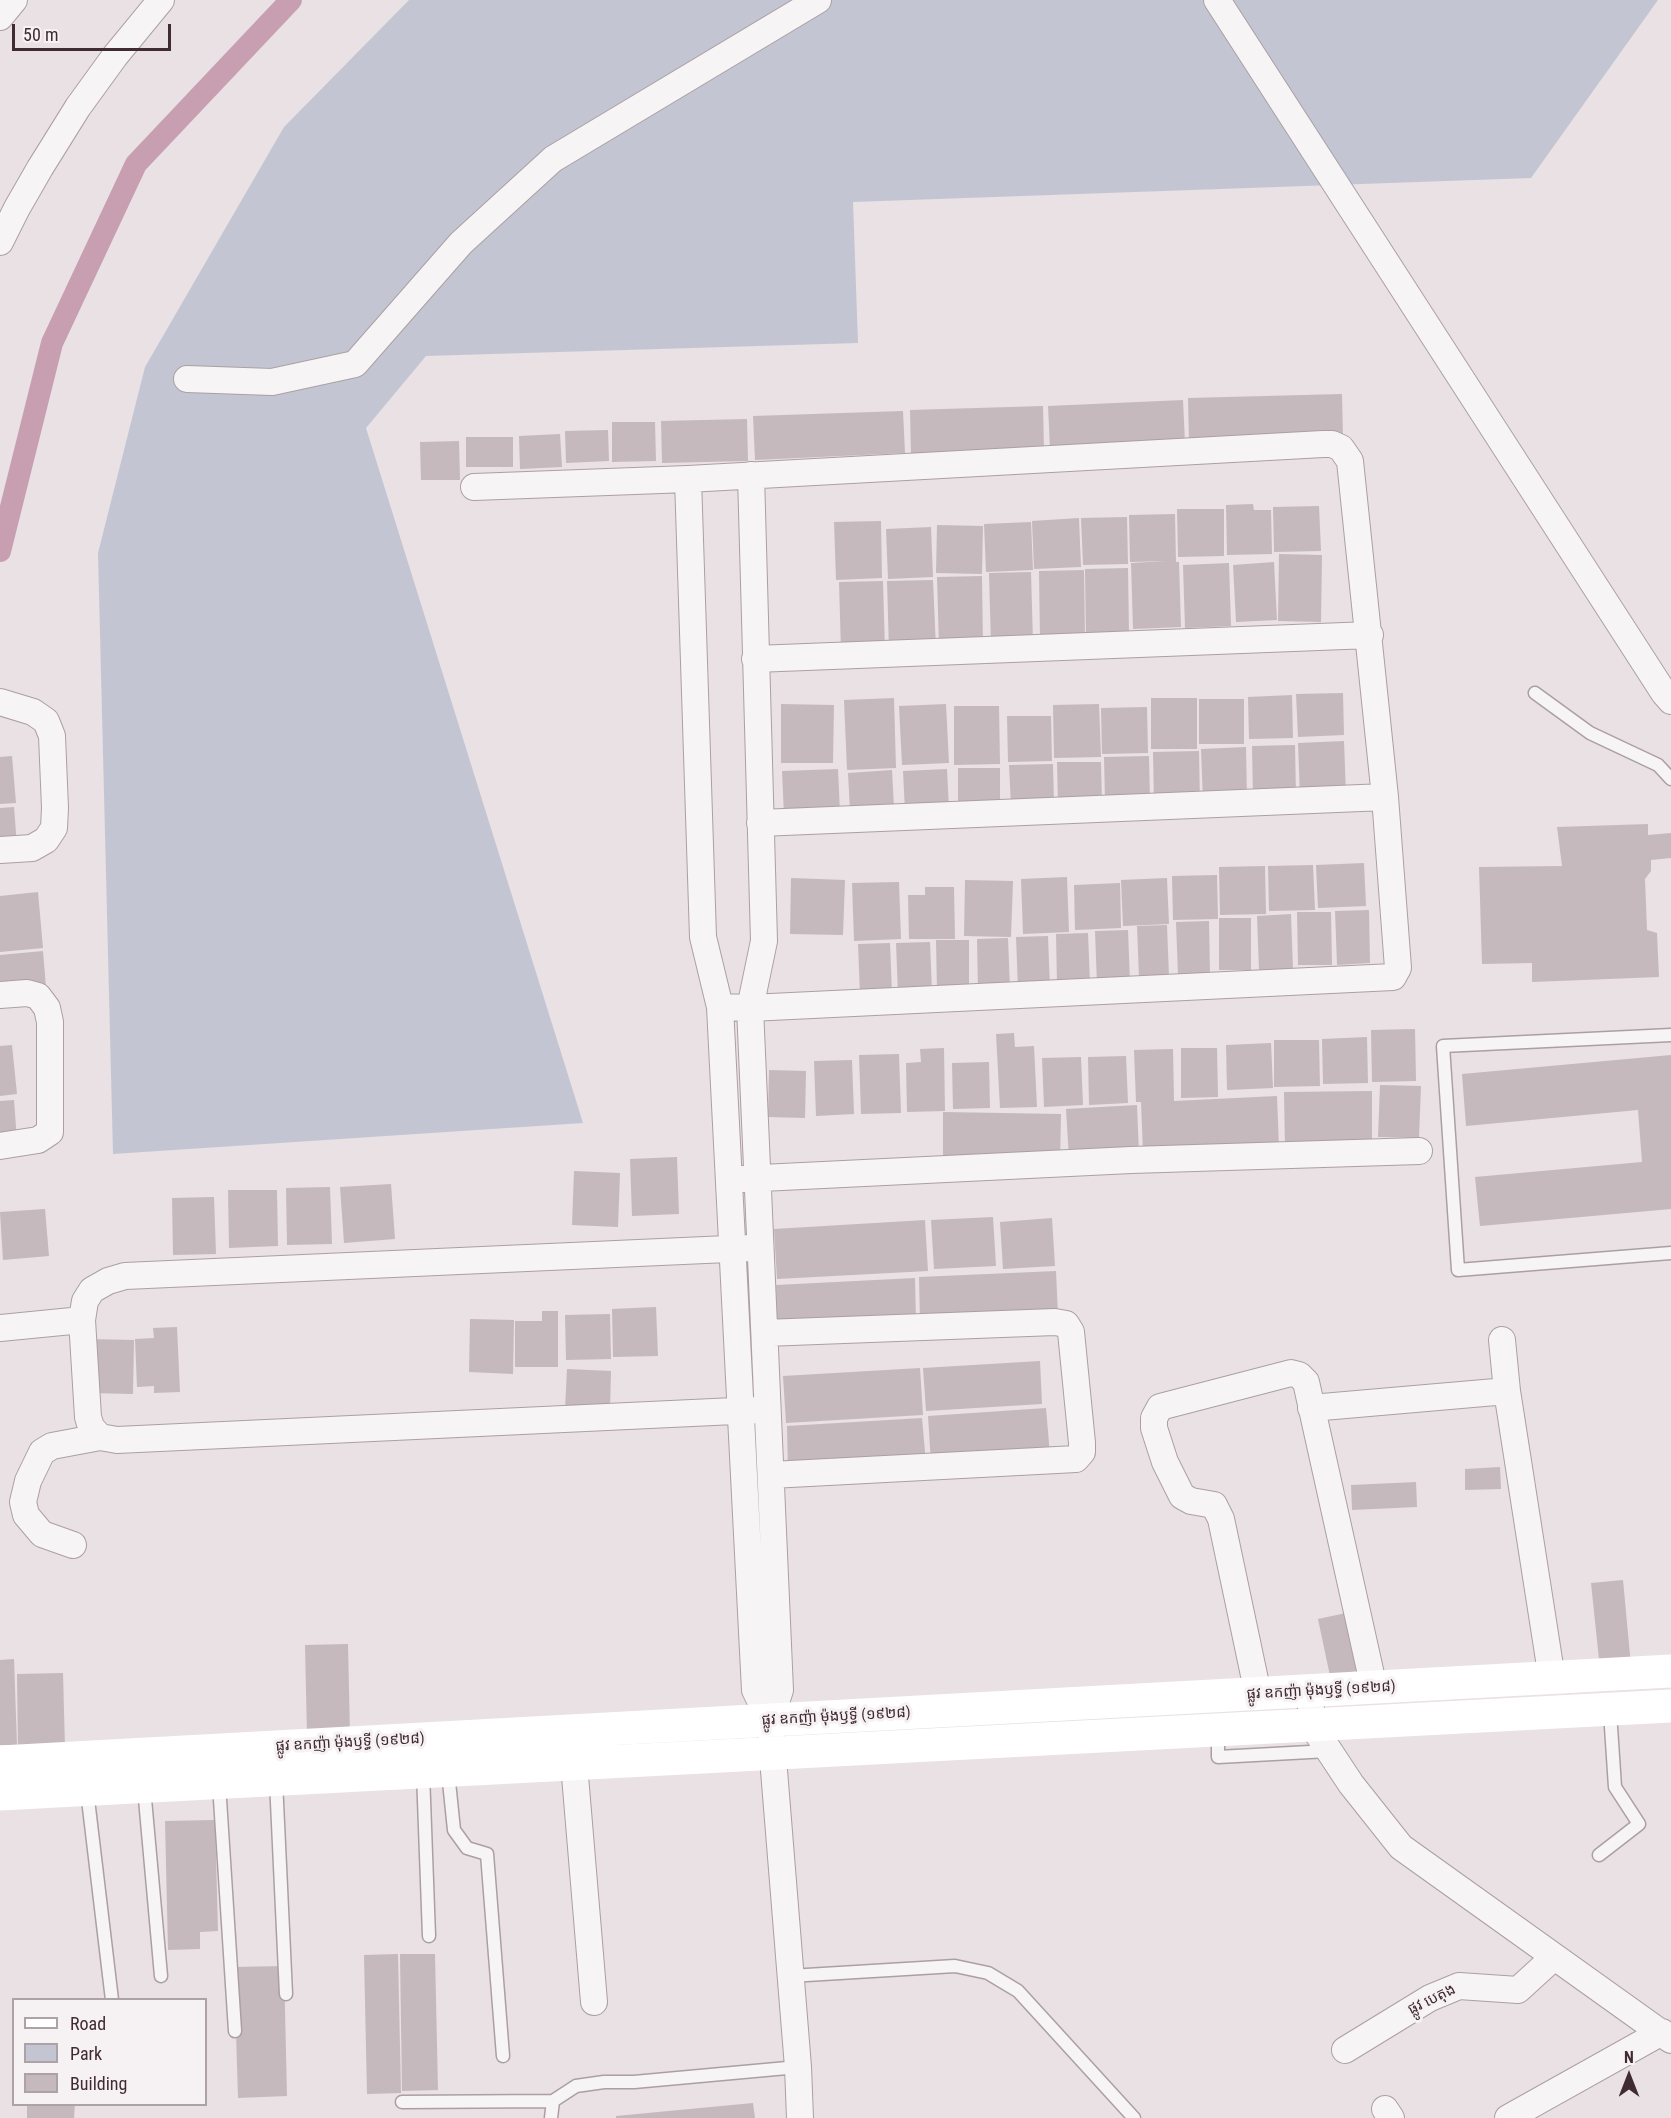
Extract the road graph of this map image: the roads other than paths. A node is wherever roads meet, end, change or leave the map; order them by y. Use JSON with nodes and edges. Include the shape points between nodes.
{"nodes":[{"id":1,"x":14,"y":0,"type":"edge"},
{"id":2,"x":161,"y":0,"type":"edge"},
{"id":3,"x":818,"y":0,"type":"edge"},
{"id":4,"x":1217,"y":0,"type":"edge"},
{"id":5,"x":0,"y":17,"type":"edge"},
{"id":6,"x":0,"y":242,"type":"edge"},
{"id":7,"x":187,"y":379,"type":"dead end"},
{"id":8,"x":751,"y":475,"type":"junction"},
{"id":9,"x":688,"y":479,"type":"junction"},
{"id":10,"x":474,"y":487,"type":"dead end"},
{"id":11,"x":1370,"y":635,"type":"junction"},
{"id":12,"x":755,"y":659,"type":"junction"},
{"id":13,"x":1669,"y":692,"type":"edge"},
{"id":14,"x":1535,"y":693,"type":"dead end"},
{"id":15,"x":0,"y":702,"type":"edge"},
{"id":16,"x":1671,"y":779,"type":"edge"},
{"id":17,"x":1385,"y":797,"type":"junction"},
{"id":18,"x":760,"y":823,"type":"junction"},
{"id":19,"x":0,"y":850,"type":"edge"},
{"id":20,"x":0,"y":995,"type":"edge"},
{"id":21,"x":720,"y":1007,"type":"junction"},
{"id":22,"x":750,"y":1008,"type":"junction"},
{"id":23,"x":1671,"y":1035,"type":"edge"},
{"id":24,"x":0,"y":1146,"type":"edge"},
{"id":25,"x":1419,"y":1151,"type":"dead end"},
{"id":26,"x":758,"y":1178,"type":"junction"},
{"id":27,"x":729,"y":1179,"type":"junction"},
{"id":28,"x":733,"y":1248,"type":"junction"},
{"id":29,"x":761,"y":1248,"type":"junction"},
{"id":30,"x":1671,"y":1252,"type":"edge"},
{"id":31,"x":82,"y":1320,"type":"junction"},
{"id":32,"x":0,"y":1328,"type":"edge"},
{"id":33,"x":765,"y":1333,"type":"junction"},
{"id":34,"x":1502,"y":1340,"type":"dead end"},
{"id":35,"x":1507,"y":1391,"type":"junction"},
{"id":36,"x":1311,"y":1408,"type":"junction"},
{"id":37,"x":741,"y":1410,"type":"junction"},
{"id":38,"x":768,"y":1410,"type":"junction"},
{"id":39,"x":100,"y":1437,"type":"junction"},
{"id":40,"x":771,"y":1475,"type":"junction"},
{"id":41,"x":73,"y":1545,"type":"dead end"},
{"id":42,"x":1671,"y":1671,"type":"edge"},
{"id":43,"x":1552,"y":1679,"type":"junction"},
{"id":44,"x":1374,"y":1688,"type":"junction"},
{"id":45,"x":1671,"y":1706,"type":"edge"},
{"id":46,"x":1610,"y":1709,"type":"junction"},
{"id":47,"x":770,"y":1721,"type":"junction"},
{"id":48,"x":1292,"y":1721,"type":"junction"},
{"id":49,"x":772,"y":1753,"type":"junction"},
{"id":50,"x":0,"y":1762,"type":"edge"},
{"id":51,"x":574,"y":1764,"type":"junction"},
{"id":52,"x":435,"y":1771,"type":"junction"},
{"id":53,"x":276,"y":1779,"type":"junction"},
{"id":54,"x":219,"y":1783,"type":"junction"},
{"id":55,"x":144,"y":1786,"type":"junction"},
{"id":56,"x":87,"y":1790,"type":"junction"},
{"id":57,"x":0,"y":1794,"type":"edge"},
{"id":58,"x":1599,"y":1855,"type":"dead end"},
{"id":59,"x":429,"y":1936,"type":"dead end"},
{"id":60,"x":1553,"y":1958,"type":"junction"},
{"id":61,"x":161,"y":1976,"type":"dead end"},
{"id":62,"x":790,"y":1976,"type":"junction"},
{"id":63,"x":286,"y":1994,"type":"dead end"},
{"id":64,"x":112,"y":1998,"type":"edge"},
{"id":65,"x":594,"y":2002,"type":"dead end"},
{"id":66,"x":235,"y":2031,"type":"dead end"},
{"id":67,"x":1667,"y":2036,"type":"edge"},
{"id":68,"x":1345,"y":2050,"type":"dead end"},
{"id":69,"x":503,"y":2056,"type":"dead end"},
{"id":70,"x":798,"y":2067,"type":"junction"},
{"id":71,"x":553,"y":2101,"type":"junction"},
{"id":72,"x":402,"y":2102,"type":"dead end"},
{"id":73,"x":550,"y":2118,"type":"edge"},
{"id":74,"x":800,"y":2118,"type":"edge"},
{"id":75,"x":1134,"y":2118,"type":"edge"},
{"id":76,"x":1508,"y":2118,"type":"edge"}],
"edges":[{"from":1,"to":5,"type":"street"},
{"from":2,"to":6,"type":"street","via":[[78,107]]},
{"from":3,"to":7,"type":"street","via":[[553,159],[461,243],[355,364],[272,382]]},
{"from":4,"to":13,"type":"street"},
{"from":8,"to":9,"type":"street"},
{"from":8,"to":11,"type":"street","via":[[1332,444],[1341,448],[1350,461]]},
{"from":8,"to":12,"type":"street"},
{"from":9,"to":10,"type":"street"},
{"from":9,"to":21,"type":"street","via":[[703,937]]},
{"from":11,"to":12,"type":"street"},
{"from":11,"to":17,"type":"street"},
{"from":12,"to":18,"type":"street"},
{"from":14,"to":16,"type":"lane","via":[[1590,733],[1658,765]]},
{"from":15,"to":19,"type":"street","via":[[33,712],[46,722],[52,736],[55,808],[54,828],[46,840],[32,848]]},
{"from":17,"to":18,"type":"street"},
{"from":17,"to":22,"type":"street","via":[[1398,968],[1393,977]]},
{"from":18,"to":22,"type":"street","via":[[764,941]]},
{"from":20,"to":24,"type":"street","via":[[38,996],[47,1008],[51,1132],[38,1140]]},
{"from":21,"to":22,"type":"street"},
{"from":21,"to":27,"type":"street"},
{"from":22,"to":26,"type":"street"},
{"from":23,"to":30,"type":"lane","via":[[1443,1046],[1458,1270]]},
{"from":25,"to":26,"type":"street"},
{"from":26,"to":27,"type":"street"},
{"from":26,"to":29,"type":"street"},
{"from":27,"to":28,"type":"street"},
{"from":28,"to":29,"type":"street"},
{"from":28,"to":31,"type":"street","via":[[125,1276],[92,1290],[85,1300]]},
{"from":28,"to":37,"type":"street"},
{"from":29,"to":33,"type":"street"},
{"from":31,"to":32,"type":"street"},
{"from":31,"to":39,"type":"street","via":[[88,1417]]},
{"from":33,"to":38,"type":"street"},
{"from":33,"to":40,"type":"street","via":[[1066,1324],[1071,1332],[1082,1443],[1082,1452],[1076,1459]]},
{"from":34,"to":35,"type":"street"},
{"from":35,"to":36,"type":"street"},
{"from":35,"to":43,"type":"street"},
{"from":36,"to":44,"type":"street"},
{"from":36,"to":48,"type":"street","via":[[1306,1382],[1291,1373],[1160,1407],[1154,1418],[1165,1461],[1182,1496],[1214,1505],[1221,1519]]},
{"from":37,"to":38,"type":"street"},
{"from":37,"to":39,"type":"street","via":[[129,1440]]},
{"from":37,"to":47,"type":"street","via":[[755,1690]]},
{"from":38,"to":40,"type":"street"},
{"from":39,"to":41,"type":"street","via":[[52,1446],[42,1452],[28,1481],[23,1502],[26,1515],[42,1534]]},
{"from":40,"to":47,"type":"street","via":[[780,1690]]},
{"from":42,"to":43,"type":"main road","name":"ផ្លូវ ឧកញ៉ា ម៉ុងឫទ្ធី (១៩២៨)"},
{"from":43,"to":44,"type":"main road","name":"ផ្លូវ ឧកញ៉ា ម៉ុងឫទ្ធី (១៩២៨)"},
{"from":44,"to":48,"type":"main road","name":"ផ្លូវ ឧកញ៉ា ម៉ុងឫទ្ធី (១៩២៨)"},
{"from":45,"to":46,"type":"main road","name":"ផ្លូវ ឧកញ៉ា ម៉ុងឫទ្ធី (១៩២៨)"},
{"from":46,"to":48,"type":"main road","name":"ផ្លូវ ឧកញ៉ា ម៉ុងឫទ្ធី (១៩២៨)"},
{"from":46,"to":58,"type":"lane","via":[[1615,1787],[1639,1824]]},
{"from":47,"to":48,"type":"main road","name":"ផ្លូវ ឧកញ៉ា ម៉ុងឫទ្ធី (១៩២៨)"},
{"from":47,"to":49,"type":"street"},
{"from":47,"to":50,"type":"main road","name":"ផ្លូវ ឧកញ៉ា ម៉ុងឫទ្ធី (១៩២៨)"},
{"from":48,"to":49,"type":"main road","name":"ផ្លូវ ឧកញ៉ា ម៉ុងឫទ្ធី (១៩២៨)","via":[[1218,1730]]},
{"from":48,"to":60,"type":"street","via":[[1351,1784],[1401,1847]]},
{"from":49,"to":51,"type":"main road","name":"ផ្លូវ ឧកញ៉ា ម៉ុងឫទ្ធី (១៩២៨)"},
{"from":49,"to":62,"type":"street"},
{"from":51,"to":52,"type":"main road","name":"ផ្លូវ ឧកញ៉ា ម៉ុងឫទ្ធី (១៩២៨)"},
{"from":51,"to":65,"type":"street"},
{"from":52,"to":53,"type":"main road","name":"ផ្លូវ ឧកញ៉ា ម៉ុងឫទ្ធី (១៩២៨)"},
{"from":52,"to":59,"type":"lane"},
{"from":52,"to":69,"type":"lane","via":[[454,1830],[467,1848],[487,1854]]},
{"from":53,"to":54,"type":"main road","name":"ផ្លូវ ឧកញ៉ា ម៉ុងឫទ្ធី (១៩២៨)"},
{"from":53,"to":63,"type":"lane"},
{"from":54,"to":55,"type":"main road","name":"ផ្លូវ ឧកញ៉ា ម៉ុងឫទ្ធី (១៩២៨)"},
{"from":54,"to":66,"type":"lane"},
{"from":55,"to":56,"type":"main road","name":"ផ្លូវ ឧកញ៉ា ម៉ុងឫទ្ធី (១៩២៨)"},
{"from":55,"to":61,"type":"lane"},
{"from":56,"to":57,"type":"main road","name":"ផ្លូវ ឧកញ៉ា ម៉ុងឫទ្ធី (១៩២៨)"},
{"from":56,"to":64,"type":"lane"},
{"from":60,"to":67,"type":"street"},
{"from":60,"to":68,"type":"street","name":"ផ្លូវ បេតុង","via":[[1518,1990],[1459,1986],[1430,1998]]},
{"from":62,"to":70,"type":"street"},
{"from":62,"to":75,"type":"lane","via":[[955,1966],[988,1973],[1018,1991]]},
{"from":67,"to":76,"type":"street"},
{"from":70,"to":71,"type":"lane","via":[[604,2082],[576,2086]]},
{"from":70,"to":74,"type":"street"},
{"from":71,"to":72,"type":"lane"},
{"from":71,"to":73,"type":"lane"}]}
